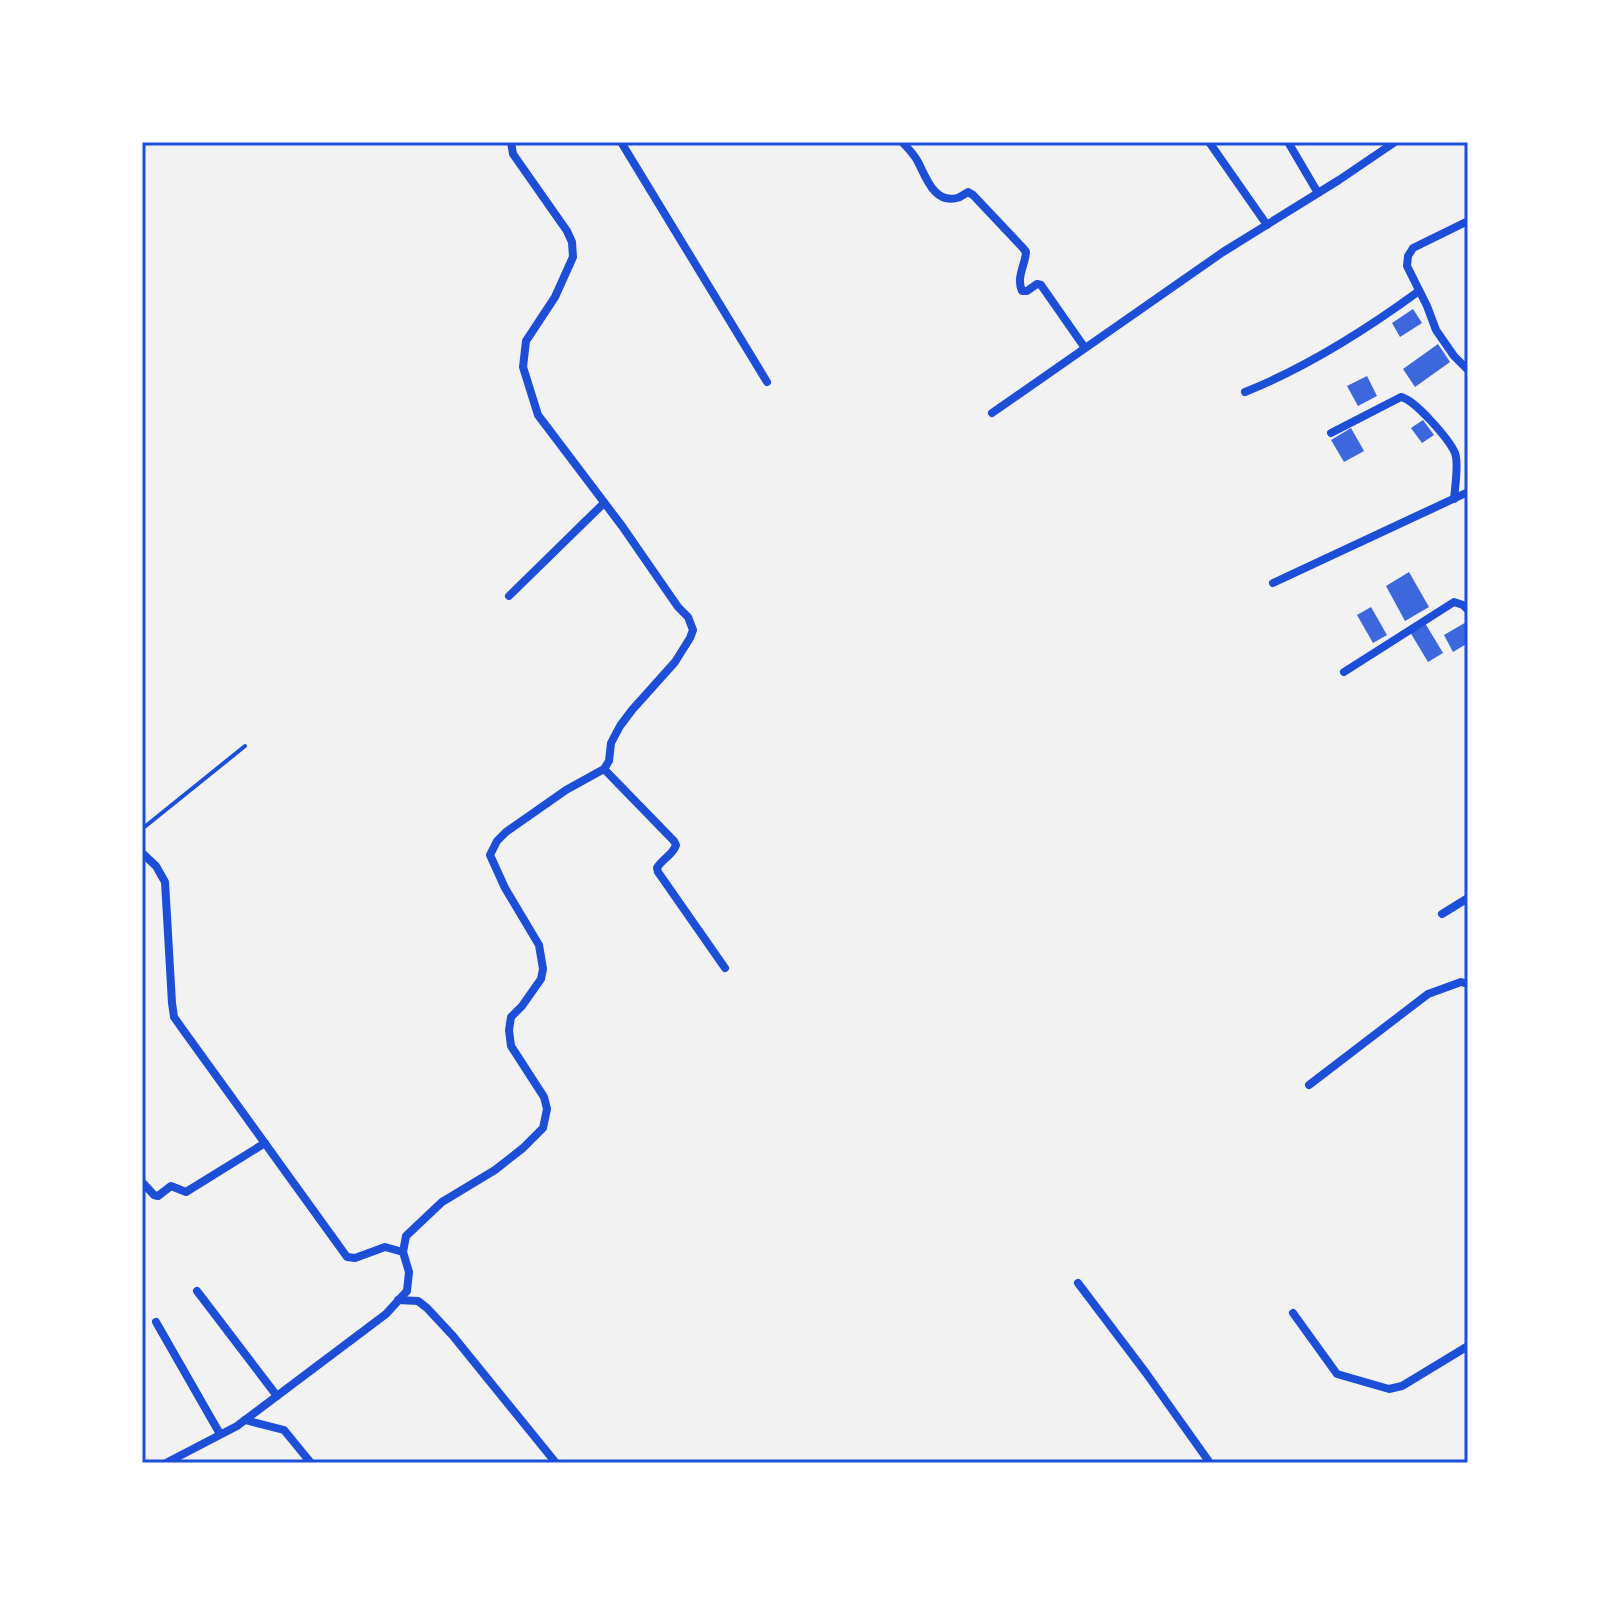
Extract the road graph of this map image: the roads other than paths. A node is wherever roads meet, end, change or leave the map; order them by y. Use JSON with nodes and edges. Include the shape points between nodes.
{"nodes":[{"id":1,"x":511,"y":142,"type":"edge"},
{"id":2,"x":621,"y":142,"type":"edge"},
{"id":3,"x":902,"y":142,"type":"edge"},
{"id":4,"x":1209,"y":142,"type":"edge"},
{"id":5,"x":1288,"y":142,"type":"edge"},
{"id":6,"x":1395,"y":142,"type":"edge"},
{"id":7,"x":1318,"y":193,"type":"junction"},
{"id":8,"x":1468,"y":221,"type":"edge"},
{"id":9,"x":1267,"y":225,"type":"junction"},
{"id":10,"x":1419,"y":291,"type":"junction"},
{"id":11,"x":1085,"y":348,"type":"junction"},
{"id":12,"x":1468,"y":370,"type":"edge"},
{"id":13,"x":767,"y":382,"type":"dead end"},
{"id":14,"x":1245,"y":392,"type":"dead end"},
{"id":15,"x":992,"y":413,"type":"dead end"},
{"id":16,"x":1331,"y":433,"type":"dead end"},
{"id":17,"x":1468,"y":492,"type":"edge"},
{"id":18,"x":1454,"y":499,"type":"junction"},
{"id":19,"x":604,"y":503,"type":"junction"},
{"id":20,"x":1273,"y":583,"type":"dead end"},
{"id":21,"x":509,"y":596,"type":"dead end"},
{"id":22,"x":1468,"y":610,"type":"edge"},
{"id":23,"x":1344,"y":672,"type":"dead end"},
{"id":24,"x":245,"y":746,"type":"dead end"},
{"id":25,"x":604,"y":769,"type":"junction"},
{"id":26,"x":142,"y":829,"type":"edge"},
{"id":27,"x":142,"y":853,"type":"edge"},
{"id":28,"x":1468,"y":898,"type":"edge"},
{"id":29,"x":1442,"y":914,"type":"dead end"},
{"id":30,"x":725,"y":968,"type":"dead end"},
{"id":31,"x":1468,"y":984,"type":"edge"},
{"id":32,"x":1309,"y":1085,"type":"dead end"},
{"id":33,"x":265,"y":1143,"type":"junction"},
{"id":34,"x":142,"y":1182,"type":"edge"},
{"id":35,"x":403,"y":1252,"type":"junction"},
{"id":36,"x":1078,"y":1283,"type":"dead end"},
{"id":37,"x":197,"y":1291,"type":"dead end"},
{"id":38,"x":398,"y":1300,"type":"junction"},
{"id":39,"x":1293,"y":1313,"type":"dead end"},
{"id":40,"x":156,"y":1322,"type":"dead end"},
{"id":41,"x":1468,"y":1346,"type":"edge"},
{"id":42,"x":277,"y":1396,"type":"junction"},
{"id":43,"x":245,"y":1420,"type":"junction"},
{"id":44,"x":220,"y":1434,"type":"junction"},
{"id":45,"x":166,"y":1463,"type":"edge"},
{"id":46,"x":311,"y":1463,"type":"edge"},
{"id":47,"x":556,"y":1463,"type":"edge"},
{"id":48,"x":1210,"y":1463,"type":"edge"}],
"edges":[{"from":1,"to":19,"type":"street","via":[[513,154],[567,231],[573,257],[526,341],[523,367],[538,415]]},
{"from":2,"to":13,"type":"street"},
{"from":3,"to":11,"type":"street","via":[[935,192],[954,199],[973,195],[1023,248],[1022,291],[1041,285]]},
{"from":4,"to":9,"type":"street"},
{"from":5,"to":7,"type":"street"},
{"from":6,"to":7,"type":"street"},
{"from":7,"to":9,"type":"street"},
{"from":8,"to":10,"type":"street","via":[[1413,248],[1407,266]]},
{"from":9,"to":11,"type":"street"},
{"from":10,"to":12,"type":"street","via":[[1436,330]]},
{"from":10,"to":14,"type":"street","via":[[1377,322]]},
{"from":11,"to":15,"type":"street"},
{"from":16,"to":18,"type":"street","via":[[1401,397],[1408,399],[1454,451]]},
{"from":17,"to":18,"type":"street"},
{"from":18,"to":20,"type":"street"},
{"from":19,"to":21,"type":"street"},
{"from":19,"to":25,"type":"street","via":[[693,630],[675,662],[620,726]]},
{"from":22,"to":23,"type":"street","via":[[1454,602]]},
{"from":24,"to":26,"type":"lane"},
{"from":25,"to":30,"type":"street","via":[[674,841],[674,850],[658,872]]},
{"from":25,"to":35,"type":"street","via":[[506,832],[490,855],[539,945],[541,979],[511,1017],[509,1030],[511,1046],[544,1097],[543,1128],[495,1170],[442,1202],[406,1236]]},
{"from":27,"to":33,"type":"street","via":[[165,882],[174,1017]]},
{"from":28,"to":29,"type":"street"},
{"from":31,"to":32,"type":"street","via":[[1428,994]]},
{"from":33,"to":34,"type":"street","via":[[186,1192],[171,1186],[158,1196]]},
{"from":33,"to":35,"type":"street","via":[[347,1257],[385,1247]]},
{"from":35,"to":38,"type":"street","via":[[409,1272],[407,1291]]},
{"from":36,"to":48,"type":"street"},
{"from":37,"to":42,"type":"street"},
{"from":38,"to":42,"type":"street"},
{"from":38,"to":47,"type":"street","via":[[418,1301],[427,1308]]},
{"from":39,"to":41,"type":"street","via":[[1337,1374],[1389,1389]]},
{"from":40,"to":44,"type":"street"},
{"from":42,"to":43,"type":"street"},
{"from":43,"to":44,"type":"street"},
{"from":43,"to":46,"type":"street","via":[[284,1430]]},
{"from":44,"to":45,"type":"street"}]}
